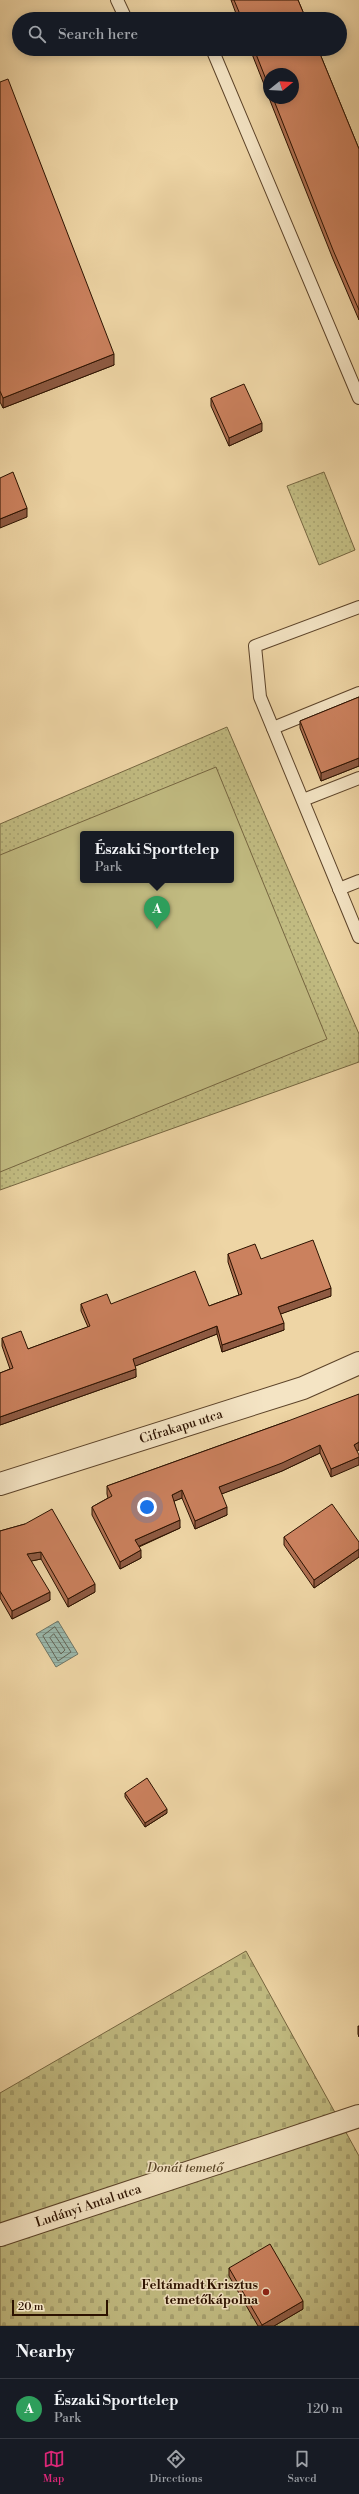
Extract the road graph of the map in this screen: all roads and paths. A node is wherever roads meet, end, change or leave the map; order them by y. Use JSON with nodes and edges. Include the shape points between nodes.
{"nodes":[{"id":1,"x":117,"y":0,"type":"edge"},
{"id":2,"x":123,"y":12,"type":"edge"},
{"id":3,"x":215,"y":56,"type":"edge"},
{"id":4,"x":359,"y":398,"type":"edge"},
{"id":5,"x":359,"y":607,"type":"edge"},
{"id":6,"x":359,"y":693,"type":"edge"},
{"id":7,"x":273,"y":728,"type":"junction"},
{"id":8,"x":359,"y":778,"type":"edge"},
{"id":9,"x":303,"y":800,"type":"junction"},
{"id":10,"x":359,"y":880,"type":"edge"},
{"id":11,"x":339,"y":889,"type":"junction"},
{"id":12,"x":359,"y":937,"type":"edge"},
{"id":13,"x":359,"y":1363,"type":"edge"},
{"id":14,"x":0,"y":1484,"type":"edge"},
{"id":15,"x":359,"y":2116,"type":"edge"},
{"id":16,"x":0,"y":2235,"type":"edge"}],
"edges":[{"from":1,"to":2,"type":"lane"},
{"from":3,"to":4,"type":"lane"},
{"from":5,"to":7,"type":"lane","via":[[255,646],[260,697]]},
{"from":6,"to":7,"type":"lane"},
{"from":7,"to":9,"type":"lane"},
{"from":8,"to":9,"type":"lane"},
{"from":9,"to":11,"type":"lane"},
{"from":10,"to":11,"type":"lane"},
{"from":11,"to":12,"type":"lane"},
{"from":13,"to":14,"type":"street","name":"Cifrakapu utca","via":[[303,1388]]},
{"from":15,"to":16,"type":"street","name":"Ludányi Antal utca"}]}
